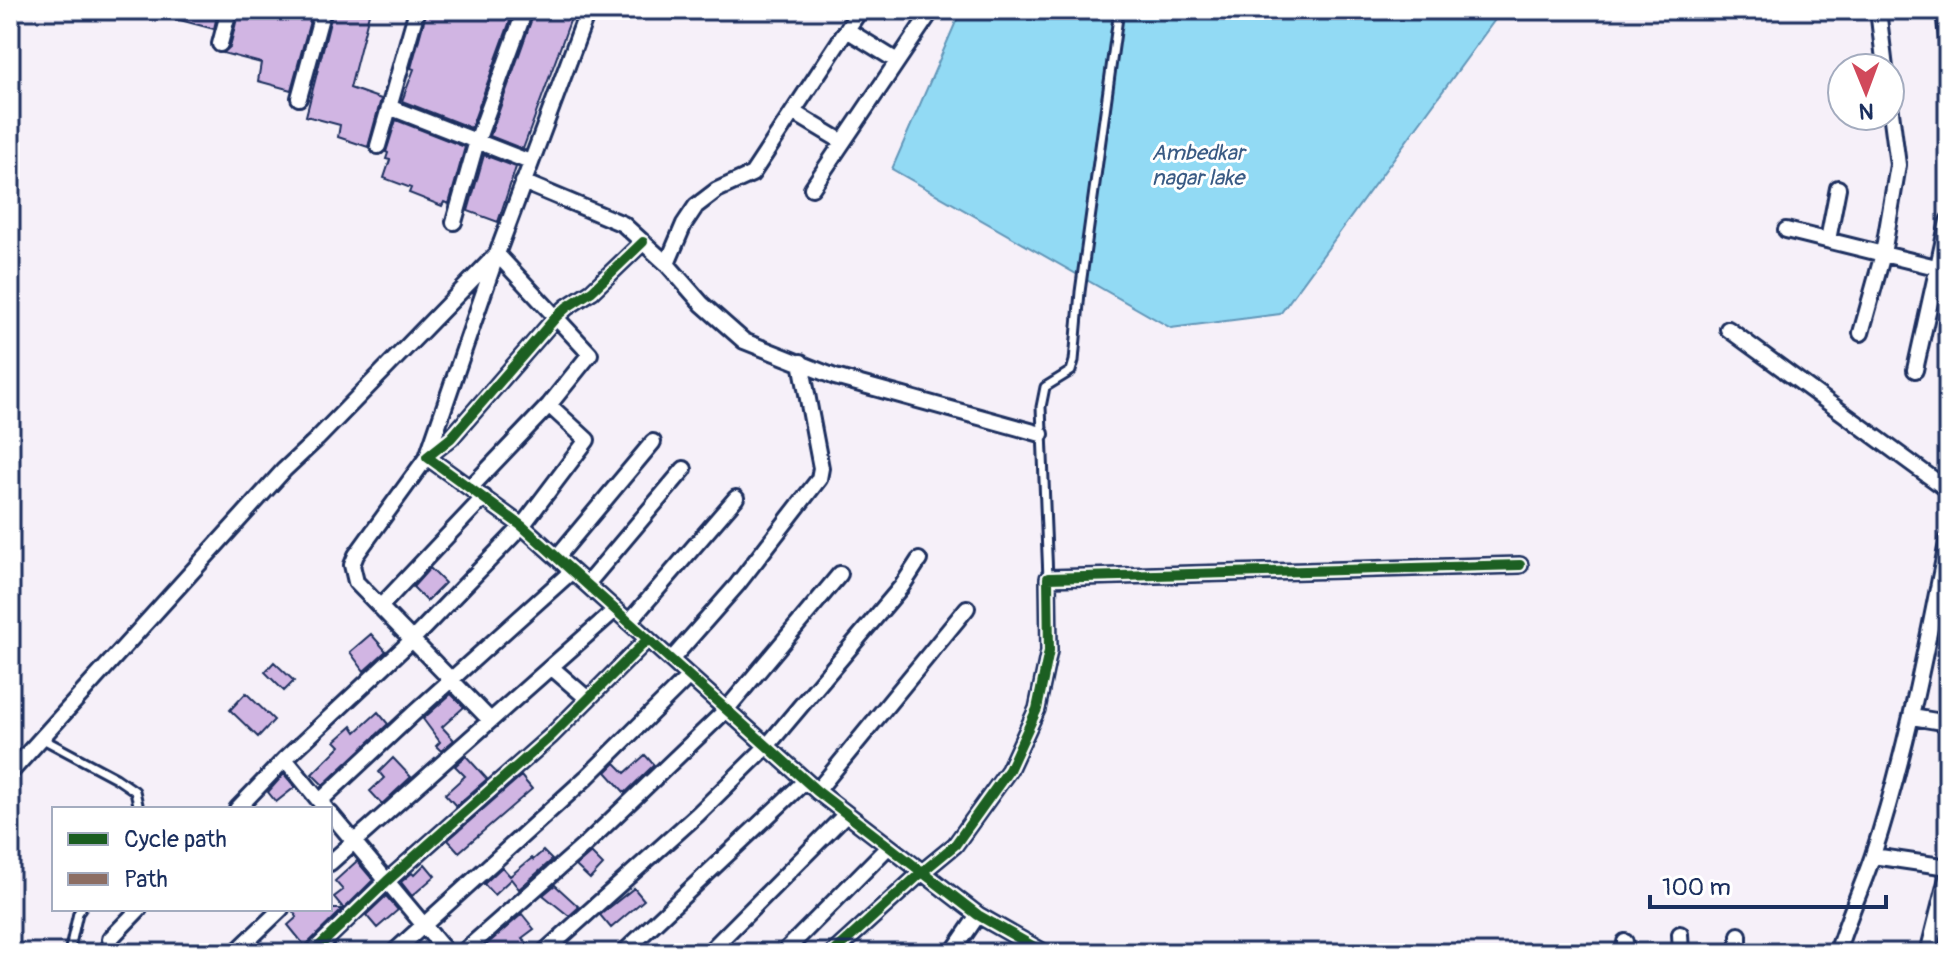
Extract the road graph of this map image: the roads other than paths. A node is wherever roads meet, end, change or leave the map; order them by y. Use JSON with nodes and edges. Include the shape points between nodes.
{"nodes":[{"id":1,"x":229,"y":10,"type":"edge"},
{"id":2,"x":323,"y":10,"type":"edge"},
{"id":3,"x":417,"y":10,"type":"edge"},
{"id":4,"x":525,"y":10,"type":"edge"},
{"id":5,"x":588,"y":10,"type":"edge"},
{"id":6,"x":860,"y":10,"type":"edge"},
{"id":7,"x":932,"y":10,"type":"edge"},
{"id":8,"x":1119,"y":10,"type":"edge"},
{"id":9,"x":1878,"y":10,"type":"edge"},
{"id":10,"x":1944,"y":10,"type":"edge"},
{"id":11,"x":847,"y":30,"type":"junction"},
{"id":12,"x":220,"y":44,"type":"dead end"},
{"id":13,"x":1948,"y":49,"type":"edge"},
{"id":14,"x":1883,"y":52,"type":"edge"},
{"id":15,"x":897,"y":61,"type":"junction"},
{"id":16,"x":299,"y":98,"type":"dead end"},
{"id":17,"x":389,"y":107,"type":"junction"},
{"id":18,"x":793,"y":112,"type":"junction"},
{"id":19,"x":1894,"y":132,"type":"edge"},
{"id":20,"x":477,"y":141,"type":"junction"},
{"id":21,"x":843,"y":142,"type":"junction"},
{"id":22,"x":378,"y":146,"type":"dead end"},
{"id":23,"x":530,"y":162,"type":"junction"},
{"id":24,"x":523,"y":182,"type":"junction"},
{"id":25,"x":812,"y":188,"type":"dead end"},
{"id":26,"x":1838,"y":188,"type":"dead end"},
{"id":27,"x":1948,"y":221,"type":"edge"},
{"id":28,"x":454,"y":222,"type":"dead end"},
{"id":29,"x":1786,"y":230,"type":"dead end"},
{"id":30,"x":1828,"y":240,"type":"junction"},
{"id":31,"x":643,"y":242,"type":"junction"},
{"id":32,"x":497,"y":254,"type":"junction"},
{"id":33,"x":1883,"y":254,"type":"junction"},
{"id":34,"x":667,"y":264,"type":"junction"},
{"id":35,"x":1943,"y":269,"type":"edge"},
{"id":36,"x":557,"y":316,"type":"junction"},
{"id":37,"x":1728,"y":329,"type":"dead end"},
{"id":38,"x":1861,"y":333,"type":"dead end"},
{"id":39,"x":801,"y":362,"type":"junction"},
{"id":40,"x":1915,"y":370,"type":"dead end"},
{"id":41,"x":549,"y":405,"type":"junction"},
{"id":42,"x":1041,"y":434,"type":"junction"},
{"id":43,"x":653,"y":442,"type":"dead end"},
{"id":44,"x":427,"y":457,"type":"junction"},
{"id":45,"x":684,"y":469,"type":"dead end"},
{"id":46,"x":471,"y":487,"type":"junction"},
{"id":47,"x":1948,"y":490,"type":"edge"},
{"id":48,"x":484,"y":497,"type":"junction"},
{"id":49,"x":736,"y":498,"type":"dead end"},
{"id":50,"x":522,"y":526,"type":"junction"},
{"id":51,"x":1948,"y":538,"type":"edge"},
{"id":52,"x":557,"y":557,"type":"junction"},
{"id":53,"x":919,"y":560,"type":"dead end"},
{"id":54,"x":1520,"y":565,"type":"dead end"},
{"id":55,"x":572,"y":571,"type":"junction"},
{"id":56,"x":840,"y":574,"type":"dead end"},
{"id":57,"x":1048,"y":578,"type":"junction"},
{"id":58,"x":587,"y":584,"type":"junction"},
{"id":59,"x":380,"y":607,"type":"junction"},
{"id":60,"x":967,"y":608,"type":"dead end"},
{"id":61,"x":615,"y":610,"type":"junction"},
{"id":62,"x":629,"y":622,"type":"junction"},
{"id":63,"x":648,"y":639,"type":"junction"},
{"id":64,"x":411,"y":641,"type":"junction"},
{"id":65,"x":671,"y":660,"type":"junction"},
{"id":66,"x":551,"y":667,"type":"junction"},
{"id":67,"x":689,"y":676,"type":"junction"},
{"id":68,"x":451,"y":680,"type":"junction"},
{"id":69,"x":588,"y":699,"type":"junction"},
{"id":70,"x":726,"y":710,"type":"junction"},
{"id":71,"x":1912,"y":717,"type":"junction"},
{"id":72,"x":490,"y":720,"type":"junction"},
{"id":73,"x":1948,"y":723,"type":"edge"},
{"id":74,"x":41,"y":738,"type":"junction"},
{"id":75,"x":767,"y":746,"type":"junction"},
{"id":76,"x":285,"y":759,"type":"junction"},
{"id":77,"x":10,"y":773,"type":"edge"},
{"id":78,"x":811,"y":786,"type":"junction"},
{"id":79,"x":139,"y":807,"type":"edge"},
{"id":80,"x":239,"y":807,"type":"edge"},
{"id":81,"x":325,"y":807,"type":"edge"},
{"id":82,"x":327,"y":807,"type":"edge"},
{"id":83,"x":846,"y":814,"type":"junction"},
{"id":84,"x":332,"y":815,"type":"edge"},
{"id":85,"x":353,"y":841,"type":"junction"},
{"id":86,"x":888,"y":847,"type":"junction"},
{"id":87,"x":1873,"y":856,"type":"junction"},
{"id":88,"x":332,"y":861,"type":"edge"},
{"id":89,"x":1948,"y":867,"type":"edge"},
{"id":90,"x":921,"y":873,"type":"junction"},
{"id":91,"x":1948,"y":874,"type":"edge"},
{"id":92,"x":387,"y":881,"type":"junction"},
{"id":93,"x":80,"y":911,"type":"edge"},
{"id":94,"x":137,"y":911,"type":"edge"},
{"id":95,"x":279,"y":911,"type":"edge"},
{"id":96,"x":978,"y":915,"type":"junction"},
{"id":97,"x":423,"y":924,"type":"junction"},
{"id":98,"x":1680,"y":934,"type":"dead end"},
{"id":99,"x":1739,"y":935,"type":"dead end"},
{"id":100,"x":110,"y":939,"type":"dead end"},
{"id":101,"x":1020,"y":947,"type":"edge"},
{"id":102,"x":69,"y":953,"type":"edge"},
{"id":103,"x":235,"y":953,"type":"edge"},
{"id":104,"x":312,"y":953,"type":"edge"},
{"id":105,"x":393,"y":953,"type":"edge"},
{"id":106,"x":447,"y":953,"type":"edge"},
{"id":107,"x":462,"y":953,"type":"edge"},
{"id":108,"x":543,"y":953,"type":"edge"},
{"id":109,"x":623,"y":953,"type":"edge"},
{"id":110,"x":708,"y":953,"type":"edge"},
{"id":111,"x":783,"y":953,"type":"edge"},
{"id":112,"x":833,"y":953,"type":"edge"},
{"id":113,"x":952,"y":953,"type":"edge"},
{"id":114,"x":1045,"y":953,"type":"edge"},
{"id":115,"x":1681,"y":953,"type":"edge"},
{"id":116,"x":1739,"y":953,"type":"edge"},
{"id":117,"x":1837,"y":953,"type":"edge"},
{"id":118,"x":1928,"y":953,"type":"edge"}],
"edges":[{"from":1,"to":12,"type":"street"},
{"from":2,"to":16,"type":"street"},
{"from":3,"to":17,"type":"street"},
{"from":4,"to":20,"type":"street"},
{"from":5,"to":23,"type":"street"},
{"from":6,"to":11,"type":"street"},
{"from":7,"to":15,"type":"street"},
{"from":8,"to":42,"type":"lane","via":[[1074,361],[1071,371],[1045,387]]},
{"from":9,"to":14,"type":"street"},
{"from":10,"to":13,"type":"street"},
{"from":11,"to":15,"type":"street"},
{"from":11,"to":18,"type":"street"},
{"from":15,"to":21,"type":"street"},
{"from":17,"to":20,"type":"street"},
{"from":17,"to":22,"type":"street"},
{"from":18,"to":21,"type":"street"},
{"from":18,"to":34,"type":"street","via":[[752,174],[696,206]]},
{"from":19,"to":33,"type":"street","via":[[1898,165]]},
{"from":20,"to":23,"type":"street"},
{"from":20,"to":28,"type":"street"},
{"from":21,"to":25,"type":"street"},
{"from":23,"to":24,"type":"street"},
{"from":24,"to":31,"type":"street","via":[[623,224]]},
{"from":24,"to":32,"type":"street"},
{"from":26,"to":30,"type":"street"},
{"from":27,"to":35,"type":"street"},
{"from":29,"to":30,"type":"street"},
{"from":30,"to":33,"type":"street"},
{"from":31,"to":34,"type":"street"},
{"from":31,"to":36,"type":"street"},
{"from":32,"to":36,"type":"street"},
{"from":32,"to":44,"type":"street"},
{"from":32,"to":74,"type":"street","via":[[284,470]]},
{"from":33,"to":35,"type":"street"},
{"from":33,"to":38,"type":"street"},
{"from":34,"to":39,"type":"street","via":[[744,341]]},
{"from":35,"to":40,"type":"street"},
{"from":36,"to":41,"type":"street","via":[[590,354]]},
{"from":36,"to":44,"type":"street","via":[[451,438]]},
{"from":37,"to":47,"type":"street"},
{"from":39,"to":42,"type":"street","via":[[835,377]]},
{"from":39,"to":65,"type":"street","via":[[819,479]]},
{"from":41,"to":46,"type":"street"},
{"from":41,"to":50,"type":"street","via":[[587,440]]},
{"from":42,"to":57,"type":"lane"},
{"from":43,"to":52,"type":"street"},
{"from":44,"to":46,"type":"street"},
{"from":44,"to":59,"type":"street","via":[[352,565],[356,582]]},
{"from":45,"to":58,"type":"street"},
{"from":46,"to":48,"type":"street"},
{"from":48,"to":50,"type":"street"},
{"from":48,"to":59,"type":"street"},
{"from":49,"to":62,"type":"street"},
{"from":50,"to":52,"type":"street"},
{"from":50,"to":64,"type":"street"},
{"from":51,"to":71,"type":"street"},
{"from":52,"to":55,"type":"street"},
{"from":53,"to":75,"type":"street"},
{"from":54,"to":57,"type":"street"},
{"from":55,"to":58,"type":"street"},
{"from":55,"to":68,"type":"street"},
{"from":56,"to":70,"type":"street"},
{"from":57,"to":90,"type":"street","via":[[1049,651],[1037,709],[1009,770],[955,845]]},
{"from":58,"to":61,"type":"street"},
{"from":59,"to":64,"type":"street"},
{"from":60,"to":78,"type":"street"},
{"from":61,"to":62,"type":"street"},
{"from":61,"to":66,"type":"street"},
{"from":62,"to":63,"type":"street"},
{"from":63,"to":65,"type":"street"},
{"from":63,"to":69,"type":"street"},
{"from":64,"to":68,"type":"street"},
{"from":64,"to":76,"type":"street"},
{"from":65,"to":67,"type":"street"},
{"from":66,"to":69,"type":"street"},
{"from":66,"to":72,"type":"street"},
{"from":67,"to":70,"type":"street"},
{"from":67,"to":97,"type":"street"},
{"from":68,"to":72,"type":"street"},
{"from":68,"to":82,"type":"street"},
{"from":69,"to":92,"type":"street"},
{"from":70,"to":75,"type":"street"},
{"from":70,"to":107,"type":"street"},
{"from":71,"to":73,"type":"street"},
{"from":71,"to":87,"type":"street"},
{"from":72,"to":85,"type":"street"},
{"from":74,"to":77,"type":"street"},
{"from":74,"to":79,"type":"lane","via":[[135,791]]},
{"from":75,"to":78,"type":"street"},
{"from":75,"to":108,"type":"street"},
{"from":76,"to":80,"type":"street"},
{"from":76,"to":81,"type":"street"},
{"from":78,"to":83,"type":"street"},
{"from":78,"to":109,"type":"street"},
{"from":83,"to":86,"type":"street"},
{"from":83,"to":110,"type":"street"},
{"from":84,"to":85,"type":"street"},
{"from":85,"to":88,"type":"street"},
{"from":85,"to":92,"type":"street"},
{"from":86,"to":90,"type":"street"},
{"from":86,"to":111,"type":"street"},
{"from":87,"to":89,"type":"street"},
{"from":87,"to":117,"type":"street"},
{"from":90,"to":96,"type":"street"},
{"from":90,"to":112,"type":"street"},
{"from":91,"to":118,"type":"street"},
{"from":92,"to":97,"type":"street"},
{"from":92,"to":104,"type":"street"},
{"from":93,"to":102,"type":"lane"},
{"from":94,"to":100,"type":"street"},
{"from":95,"to":103,"type":"street"},
{"from":96,"to":101,"type":"street"},
{"from":96,"to":113,"type":"street"},
{"from":97,"to":105,"type":"street"},
{"from":97,"to":106,"type":"street"},
{"from":98,"to":115,"type":"street"},
{"from":99,"to":116,"type":"street"},
{"from":101,"to":114,"type":"street"}]}
